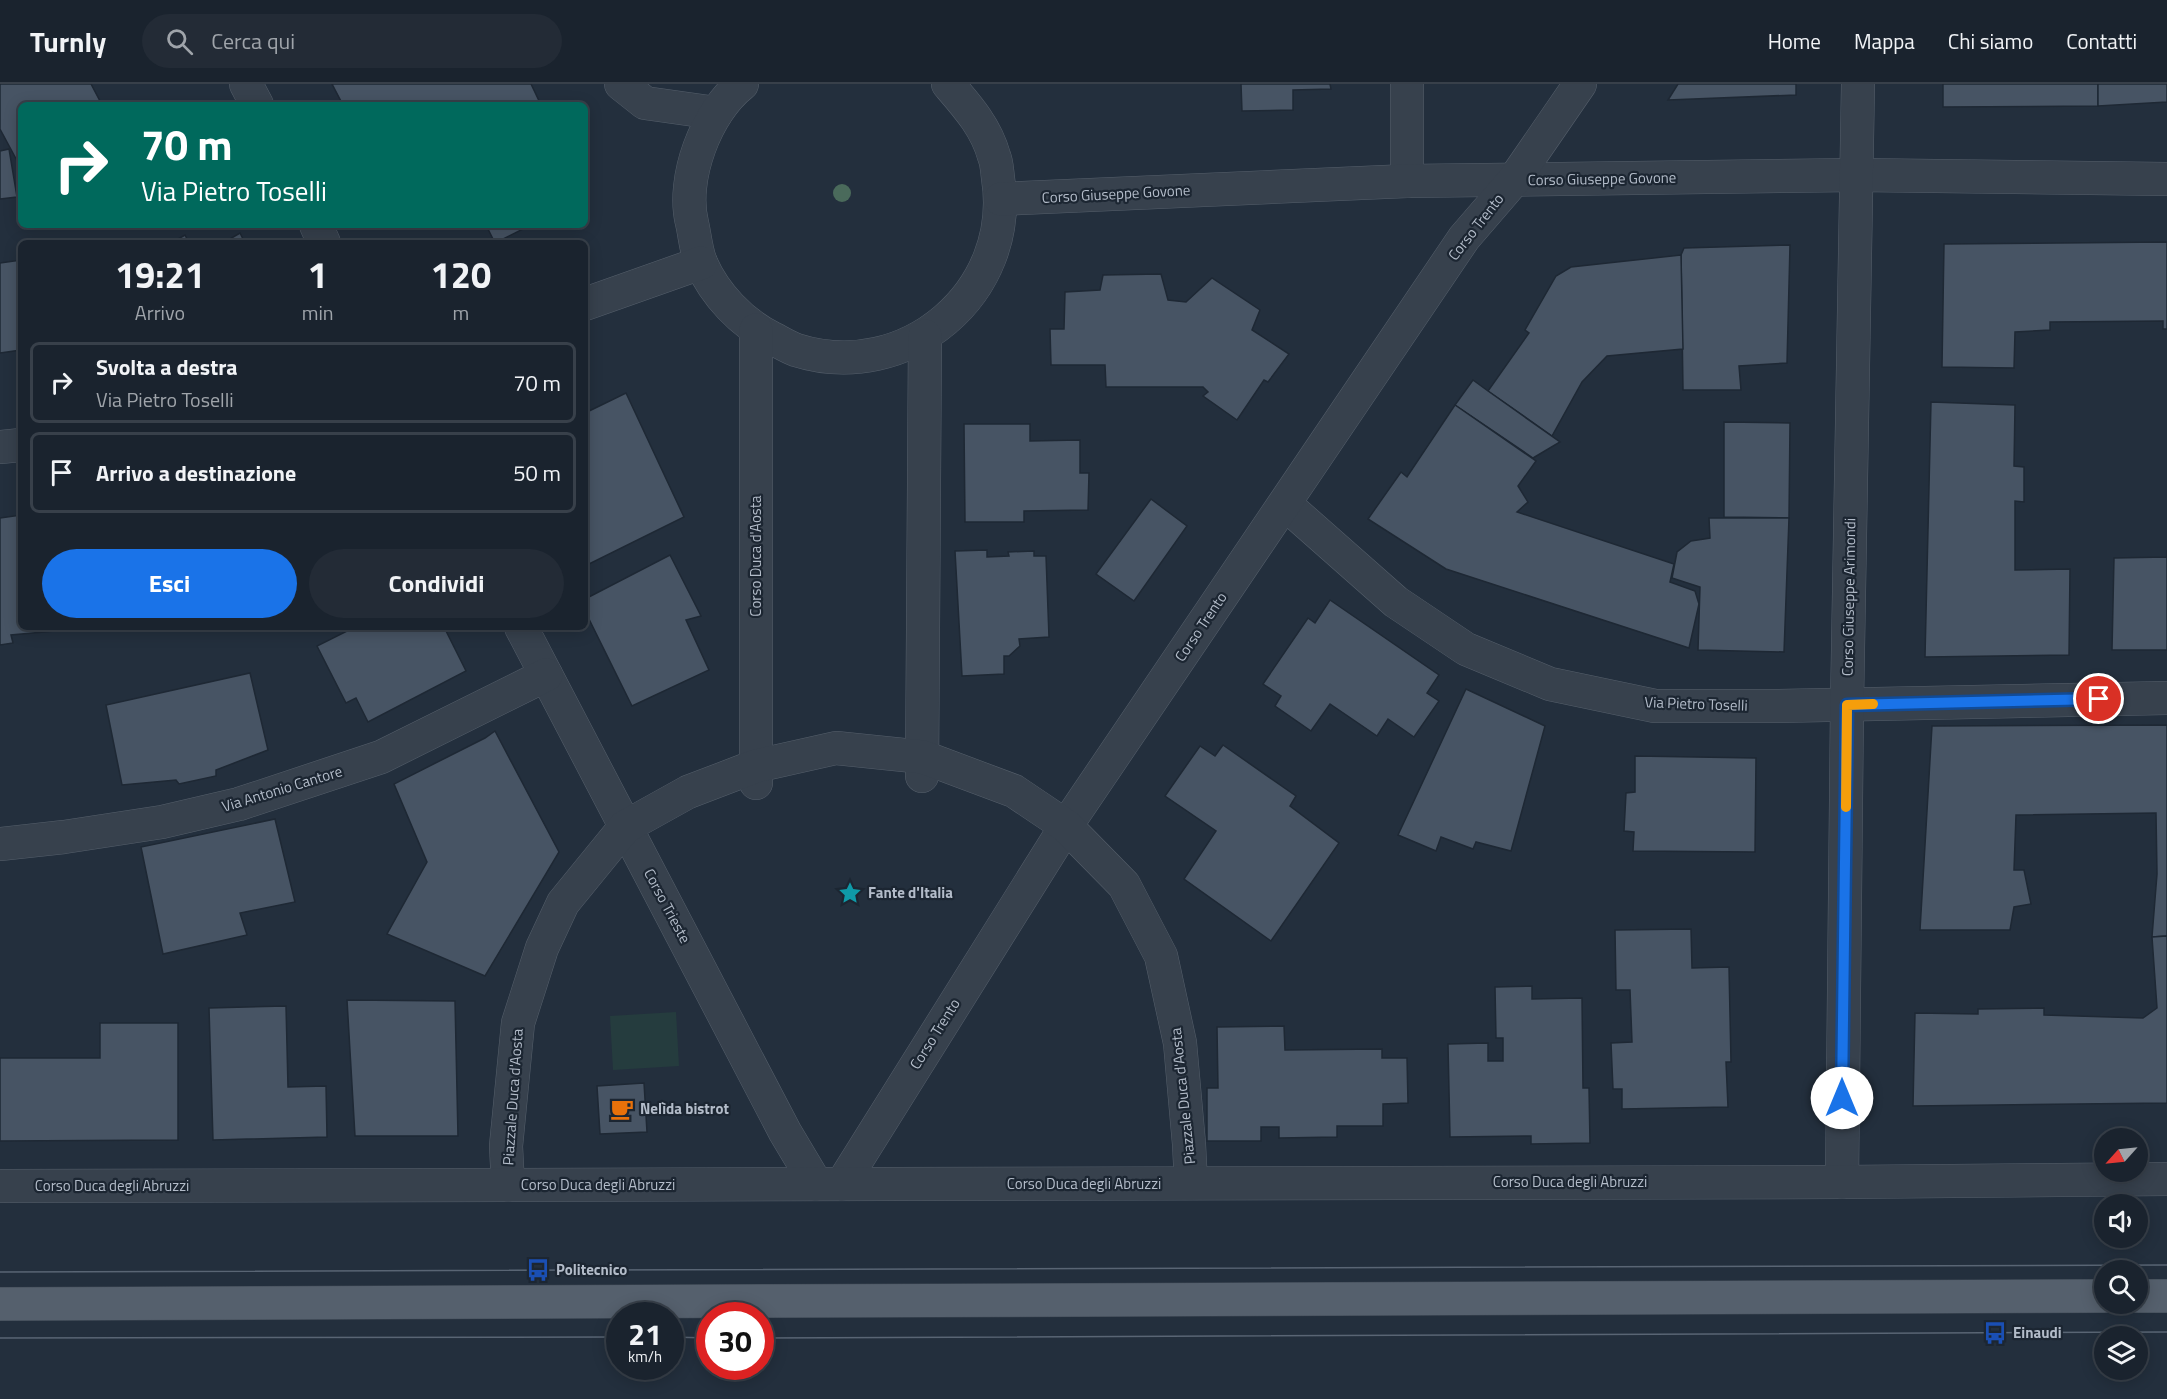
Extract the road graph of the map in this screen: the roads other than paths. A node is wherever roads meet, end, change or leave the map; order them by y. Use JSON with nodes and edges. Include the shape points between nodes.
{"nodes":[{"id":1,"x":246,"y":84,"type":"edge"},
{"id":2,"x":621,"y":84,"type":"edge"},
{"id":3,"x":742,"y":84,"type":"edge"},
{"id":4,"x":948,"y":84,"type":"edge"},
{"id":5,"x":1407,"y":84,"type":"edge"},
{"id":6,"x":1580,"y":84,"type":"edge"},
{"id":7,"x":1858,"y":84,"type":"edge"},
{"id":8,"x":255,"y":102,"type":"edge"},
{"id":9,"x":716,"y":112,"type":"junction"},
{"id":10,"x":1857,"y":175,"type":"junction"},
{"id":11,"x":2167,"y":179,"type":"edge"},
{"id":12,"x":1514,"y":180,"type":"junction"},
{"id":13,"x":1407,"y":181,"type":"junction"},
{"id":14,"x":1001,"y":199,"type":"junction"},
{"id":15,"x":701,"y":263,"type":"junction"},
{"id":16,"x":588,"y":303,"type":"edge"},
{"id":17,"x":756,"y":330,"type":"junction"},
{"id":18,"x":925,"y":336,"type":"junction"},
{"id":19,"x":18,"y":445,"type":"edge"},
{"id":20,"x":0,"y":447,"type":"edge"},
{"id":21,"x":1285,"y":504,"type":"junction"},
{"id":22,"x":523,"y":630,"type":"edge"},
{"id":23,"x":546,"y":675,"type":"junction"},
{"id":24,"x":2167,"y":698,"type":"edge"},
{"id":25,"x":1847,"y":705,"type":"junction"},
{"id":26,"x":922,"y":766,"type":"junction"},
{"id":27,"x":756,"y":775,"type":"junction"},
{"id":28,"x":626,"y":826,"type":"junction"},
{"id":29,"x":1066,"y":826,"type":"junction"},
{"id":30,"x":0,"y":843,"type":"edge"},
{"id":31,"x":2167,"y":1179,"type":"edge"},
{"id":32,"x":1842,"y":1182,"type":"junction"},
{"id":33,"x":829,"y":1184,"type":"junction"},
{"id":34,"x":1191,"y":1184,"type":"junction"},
{"id":35,"x":507,"y":1185,"type":"junction"},
{"id":36,"x":0,"y":1186,"type":"edge"},
{"id":37,"x":2094,"y":1296,"type":"edge"},
{"id":38,"x":2148,"y":1296,"type":"edge"},
{"id":39,"x":2167,"y":1296,"type":"edge"},
{"id":40,"x":0,"y":1304,"type":"edge"}],
"edges":[{"from":1,"to":8,"type":"street"},
{"from":2,"to":9,"type":"street","via":[[645,103]]},
{"from":3,"to":9,"type":"street"},
{"from":4,"to":14,"type":"street","via":[[975,115],[994,155]]},
{"from":5,"to":13,"type":"street"},
{"from":6,"to":12,"type":"street","name":"Corso Trento"},
{"from":7,"to":10,"type":"street","name":"Corso Giuseppe Arimondi"},
{"from":9,"to":15,"type":"street","via":[[693,170],[689,212]]},
{"from":10,"to":11,"type":"street","name":"Corso Giuseppe Govone"},
{"from":10,"to":12,"type":"street","name":"Corso Giuseppe Govone"},
{"from":10,"to":25,"type":"street","name":"Corso Giuseppe Arimondi"},
{"from":12,"to":13,"type":"street","name":"Corso Giuseppe Govone"},
{"from":12,"to":21,"type":"street","name":"Corso Trento","via":[[1464,238]]},
{"from":13,"to":14,"type":"street","name":"Corso Giuseppe Govone"},
{"from":14,"to":18,"type":"street","via":[[996,240],[981,278],[957,311]]},
{"from":15,"to":16,"type":"street"},
{"from":15,"to":17,"type":"street","via":[[724,301]]},
{"from":17,"to":18,"type":"street","via":[[796,350],[839,358],[884,353]]},
{"from":17,"to":27,"type":"street","name":"Corso Duca d'Aosta"},
{"from":18,"to":26,"type":"street"},
{"from":19,"to":20,"type":"street"},
{"from":21,"to":25,"type":"street","name":"Via Pietro Toselli","via":[[1396,603],[1466,649],[1550,684],[1655,706]]},
{"from":21,"to":29,"type":"street","name":"Corso Trento"},
{"from":22,"to":23,"type":"street","name":"Corso Trieste"},
{"from":23,"to":28,"type":"street","name":"Corso Trieste"},
{"from":23,"to":30,"type":"street","name":"Via Antonio Cantore","via":[[381,757],[239,804],[162,822]]},
{"from":24,"to":25,"type":"street","name":"Via Pietro Toselli"},
{"from":25,"to":32,"type":"street","name":"Corso Giuseppe Arimondi"},
{"from":26,"to":27,"type":"street","name":"Piazzale Duca d'Aosta","via":[[836,748]]},
{"from":26,"to":29,"type":"street","name":"Piazzale Duca d'Aosta","via":[[1014,792]]},
{"from":27,"to":28,"type":"street","name":"Piazzale Duca d'Aosta","via":[[688,792]]},
{"from":28,"to":33,"type":"street","name":"Corso Trieste","via":[[785,1132]]},
{"from":28,"to":35,"type":"street","name":"Piazzale Duca d'Aosta","via":[[563,903],[518,1023],[506,1146]]},
{"from":29,"to":33,"type":"street","name":"Corso Trento"},
{"from":29,"to":34,"type":"street","name":"Piazzale Duca d'Aosta","via":[[1124,885],[1161,956],[1180,1043]]},
{"from":31,"to":32,"type":"street","name":"Corso Duca degli Abruzzi"},
{"from":32,"to":34,"type":"street","name":"Corso Duca degli Abruzzi"},
{"from":33,"to":34,"type":"street","name":"Corso Duca degli Abruzzi"},
{"from":33,"to":35,"type":"street","name":"Corso Duca degli Abruzzi"},
{"from":35,"to":36,"type":"street","name":"Corso Duca degli Abruzzi"},
{"from":37,"to":40,"type":"main road"},
{"from":38,"to":39,"type":"main road"}]}
